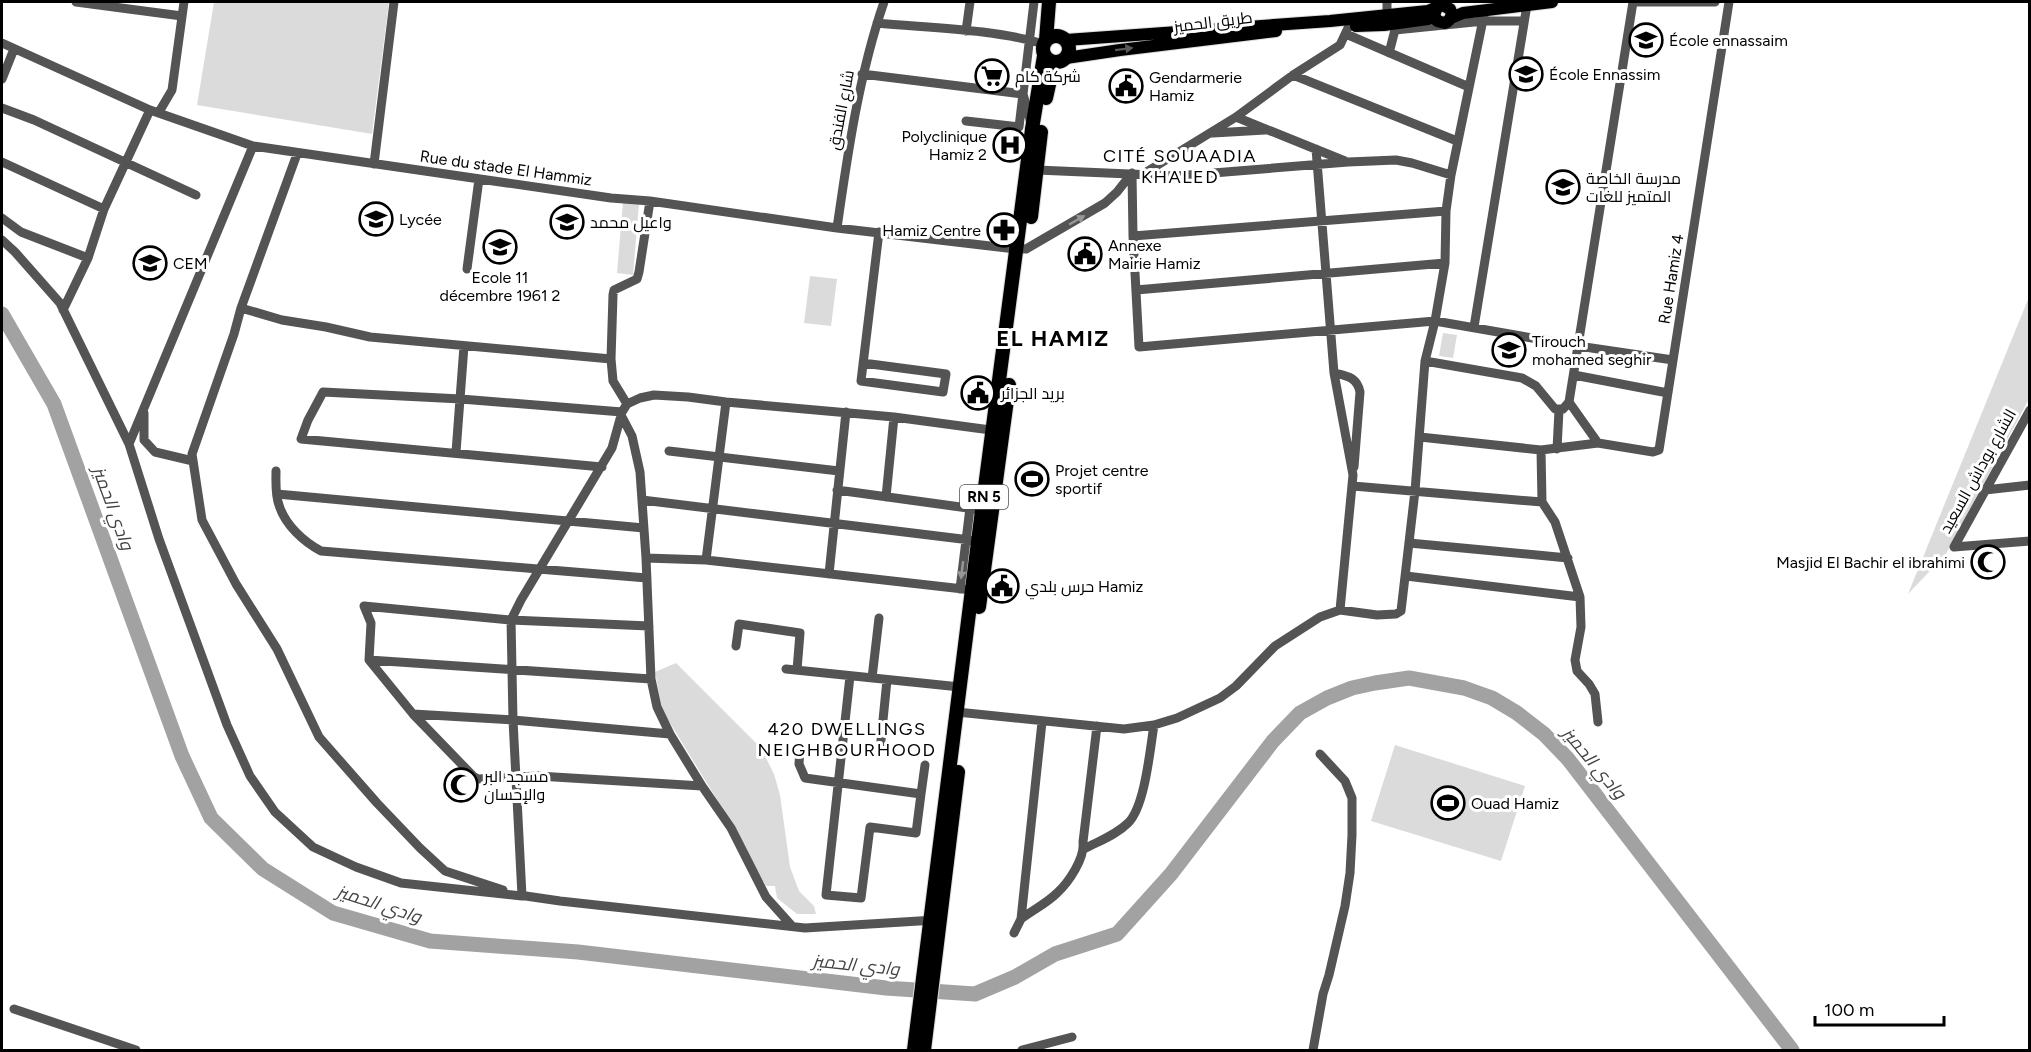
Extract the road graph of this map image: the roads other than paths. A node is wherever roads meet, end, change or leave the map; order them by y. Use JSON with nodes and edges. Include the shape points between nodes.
{"nodes":[{"id":1,"x":76,"y":2,"type":"edge"},
{"id":2,"x":184,"y":2,"type":"edge"},
{"id":3,"x":394,"y":2,"type":"edge"},
{"id":4,"x":884,"y":2,"type":"edge"},
{"id":5,"x":970,"y":2,"type":"edge"},
{"id":6,"x":1034,"y":2,"type":"edge"},
{"id":7,"x":1049,"y":2,"type":"edge"},
{"id":8,"x":1055,"y":2,"type":"edge"},
{"id":9,"x":1387,"y":2,"type":"edge"},
{"id":10,"x":1504,"y":2,"type":"edge"},
{"id":11,"x":1552,"y":2,"type":"edge"},
{"id":12,"x":1633,"y":2,"type":"edge"},
{"id":13,"x":1715,"y":2,"type":"edge"},
{"id":14,"x":1729,"y":2,"type":"edge"},
{"id":15,"x":1527,"y":5,"type":"junction"},
{"id":16,"x":1441,"y":8,"type":"edge"},
{"id":17,"x":182,"y":15,"type":"junction"},
{"id":18,"x":1484,"y":15,"type":"junction"},
{"id":19,"x":1524,"y":21,"type":"junction"},
{"id":20,"x":877,"y":23,"type":"junction"},
{"id":21,"x":1393,"y":23,"type":"junction"},
{"id":22,"x":1348,"y":30,"type":"junction"},
{"id":23,"x":966,"y":31,"type":"junction"},
{"id":24,"x":1030,"y":39,"type":"junction"},
{"id":25,"x":2,"y":44,"type":"edge"},
{"id":26,"x":14,"y":50,"type":"junction"},
{"id":27,"x":1058,"y":51,"type":"junction"},
{"id":28,"x":1389,"y":52,"type":"junction"},
{"id":29,"x":862,"y":74,"type":"junction"},
{"id":30,"x":1293,"y":75,"type":"junction"},
{"id":31,"x":2,"y":80,"type":"edge"},
{"id":32,"x":1469,"y":87,"type":"junction"},
{"id":33,"x":1023,"y":93,"type":"junction"},
{"id":34,"x":2,"y":108,"type":"edge"},
{"id":35,"x":154,"y":111,"type":"junction"},
{"id":36,"x":1236,"y":117,"type":"junction"},
{"id":37,"x":966,"y":121,"type":"dead end"},
{"id":38,"x":1032,"y":129,"type":"junction"},
{"id":39,"x":1268,"y":130,"type":"junction"},
{"id":40,"x":1210,"y":133,"type":"junction"},
{"id":41,"x":1457,"y":141,"type":"junction"},
{"id":42,"x":253,"y":146,"type":"junction"},
{"id":43,"x":1316,"y":148,"type":"junction"},
{"id":44,"x":297,"y":154,"type":"junction"},
{"id":45,"x":2,"y":162,"type":"edge"},
{"id":46,"x":125,"y":162,"type":"junction"},
{"id":47,"x":1348,"y":162,"type":"junction"},
{"id":48,"x":374,"y":164,"type":"junction"},
{"id":49,"x":1317,"y":165,"type":"junction"},
{"id":50,"x":1037,"y":170,"type":"junction"},
{"id":51,"x":1132,"y":173,"type":"junction"},
{"id":52,"x":1143,"y":174,"type":"junction"},
{"id":53,"x":1451,"y":175,"type":"junction"},
{"id":54,"x":479,"y":179,"type":"junction"},
{"id":55,"x":196,"y":195,"type":"dead end"},
{"id":56,"x":650,"y":201,"type":"junction"},
{"id":57,"x":104,"y":209,"type":"junction"},
{"id":58,"x":1446,"y":211,"type":"junction"},
{"id":59,"x":2,"y":218,"type":"edge"},
{"id":60,"x":1322,"y":222,"type":"junction"},
{"id":61,"x":837,"y":228,"type":"junction"},
{"id":62,"x":879,"y":232,"type":"junction"},
{"id":63,"x":1133,"y":236,"type":"junction"},
{"id":64,"x":2,"y":240,"type":"edge"},
{"id":65,"x":1022,"y":249,"type":"junction"},
{"id":66,"x":88,"y":258,"type":"junction"},
{"id":67,"x":1445,"y":263,"type":"junction"},
{"id":68,"x":467,"y":269,"type":"dead end"},
{"id":69,"x":1326,"y":274,"type":"junction"},
{"id":70,"x":1136,"y":290,"type":"junction"},
{"id":71,"x":241,"y":308,"type":"junction"},
{"id":72,"x":63,"y":310,"type":"junction"},
{"id":73,"x":1435,"y":321,"type":"junction"},
{"id":74,"x":1474,"y":327,"type":"junction"},
{"id":75,"x":1331,"y":330,"type":"junction"},
{"id":76,"x":464,"y":346,"type":"junction"},
{"id":77,"x":1578,"y":346,"type":"junction"},
{"id":78,"x":611,"y":359,"type":"junction"},
{"id":79,"x":1673,"y":360,"type":"junction"},
{"id":80,"x":1425,"y":361,"type":"junction"},
{"id":81,"x":863,"y":363,"type":"junction"},
{"id":82,"x":1334,"y":373,"type":"junction"},
{"id":83,"x":1574,"y":375,"type":"junction"},
{"id":84,"x":1668,"y":393,"type":"junction"},
{"id":85,"x":461,"y":399,"type":"junction"},
{"id":86,"x":726,"y":402,"type":"junction"},
{"id":87,"x":1569,"y":402,"type":"junction"},
{"id":88,"x":623,"y":410,"type":"junction"},
{"id":89,"x":1559,"y":410,"type":"junction"},
{"id":90,"x":2030,"y":410,"type":"edge"},
{"id":91,"x":144,"y":411,"type":"junction"},
{"id":92,"x":846,"y":412,"type":"junction"},
{"id":93,"x":894,"y":417,"type":"junction"},
{"id":94,"x":998,"y":431,"type":"junction"},
{"id":95,"x":1420,"y":438,"type":"junction"},
{"id":96,"x":1598,"y":443,"type":"junction"},
{"id":97,"x":129,"y":444,"type":"junction"},
{"id":98,"x":1557,"y":449,"type":"junction"},
{"id":99,"x":1541,"y":450,"type":"junction"},
{"id":100,"x":669,"y":451,"type":"dead end"},
{"id":101,"x":456,"y":452,"type":"junction"},
{"id":102,"x":718,"y":455,"type":"junction"},
{"id":103,"x":193,"y":461,"type":"junction"},
{"id":104,"x":602,"y":467,"type":"junction"},
{"id":105,"x":276,"y":471,"type":"dead end"},
{"id":106,"x":839,"y":471,"type":"junction"},
{"id":107,"x":1353,"y":475,"type":"junction"},
{"id":108,"x":2030,"y":485,"type":"edge"},
{"id":109,"x":1353,"y":486,"type":"junction"},
{"id":110,"x":837,"y":490,"type":"junction"},
{"id":111,"x":1985,"y":490,"type":"junction"},
{"id":112,"x":1415,"y":491,"type":"junction"},
{"id":113,"x":277,"y":494,"type":"junction"},
{"id":114,"x":886,"y":497,"type":"junction"},
{"id":115,"x":642,"y":500,"type":"junction"},
{"id":116,"x":1542,"y":502,"type":"junction"},
{"id":117,"x":712,"y":507,"type":"junction"},
{"id":118,"x":976,"y":509,"type":"junction"},
{"id":119,"x":570,"y":520,"type":"junction"},
{"id":120,"x":834,"y":523,"type":"junction"},
{"id":121,"x":644,"y":528,"type":"junction"},
{"id":122,"x":972,"y":540,"type":"junction"},
{"id":123,"x":2030,"y":541,"type":"edge"},
{"id":124,"x":1409,"y":543,"type":"junction"},
{"id":125,"x":646,"y":558,"type":"junction"},
{"id":126,"x":1568,"y":558,"type":"junction"},
{"id":127,"x":706,"y":560,"type":"junction"},
{"id":128,"x":542,"y":569,"type":"junction"},
{"id":129,"x":829,"y":574,"type":"junction"},
{"id":130,"x":1406,"y":576,"type":"junction"},
{"id":131,"x":647,"y":578,"type":"junction"},
{"id":132,"x":966,"y":590,"type":"junction"},
{"id":133,"x":1580,"y":597,"type":"junction"},
{"id":134,"x":1340,"y":610,"type":"junction"},
{"id":135,"x":879,"y":618,"type":"dead end"},
{"id":136,"x":511,"y":620,"type":"junction"},
{"id":137,"x":649,"y":626,"type":"junction"},
{"id":138,"x":736,"y":646,"type":"dead end"},
{"id":139,"x":369,"y":660,"type":"junction"},
{"id":140,"x":512,"y":669,"type":"junction"},
{"id":141,"x":850,"y":676,"type":"junction"},
{"id":142,"x":872,"y":678,"type":"junction"},
{"id":143,"x":651,"y":679,"type":"junction"},
{"id":144,"x":887,"y":680,"type":"junction"},
{"id":145,"x":960,"y":687,"type":"junction"},
{"id":146,"x":961,"y":713,"type":"junction"},
{"id":147,"x":413,"y":714,"type":"junction"},
{"id":148,"x":513,"y":720,"type":"junction"},
{"id":149,"x":1042,"y":722,"type":"junction"},
{"id":150,"x":1598,"y":722,"type":"dead end"},
{"id":151,"x":1154,"y":725,"type":"junction"},
{"id":152,"x":1097,"y":726,"type":"junction"},
{"id":153,"x":670,"y":734,"type":"junction"},
{"id":154,"x":800,"y":748,"type":"dead end"},
{"id":155,"x":880,"y":750,"type":"dead end"},
{"id":156,"x":1320,"y":754,"type":"dead end"},
{"id":157,"x":925,"y":765,"type":"dead end"},
{"id":158,"x":516,"y":777,"type":"junction"},
{"id":159,"x":838,"y":783,"type":"junction"},
{"id":160,"x":702,"y":786,"type":"junction"},
{"id":161,"x":921,"y":794,"type":"junction"},
{"id":162,"x":1083,"y":849,"type":"junction"},
{"id":163,"x":522,"y":896,"type":"junction"},
{"id":164,"x":1021,"y":918,"type":"junction"},
{"id":165,"x":935,"y":920,"type":"junction"},
{"id":166,"x":792,"y":926,"type":"junction"},
{"id":167,"x":1014,"y":933,"type":"dead end"},
{"id":168,"x":14,"y":1009,"type":"dead end"},
{"id":169,"x":1072,"y":1037,"type":"dead end"},
{"id":170,"x":919,"y":1046,"type":"edge"},
{"id":171,"x":136,"y":1050,"type":"edge"},
{"id":172,"x":1022,"y":1050,"type":"edge"},
{"id":173,"x":1313,"y":1050,"type":"edge"}],
"edges":[{"from":1,"to":17,"type":"street"},
{"from":2,"to":17,"type":"street"},
{"from":3,"to":48,"type":"street"},
{"from":4,"to":20,"type":"street","name":"شارع الفندق"},
{"from":5,"to":23,"type":"street"},
{"from":6,"to":24,"type":"street"},
{"from":7,"to":27,"type":"highway","number":"RN 5"},
{"from":8,"to":27,"type":"highway","number":"RN 5"},
{"from":9,"to":21,"type":"street"},
{"from":10,"to":16,"type":"main road","name":"طريق الحميز"},
{"from":11,"to":15,"type":"main road"},
{"from":12,"to":13,"type":"street"},
{"from":12,"to":77,"type":"street"},
{"from":14,"to":79,"type":"street","name":"Rue Hamiz 4"},
{"from":15,"to":18,"type":"main road"},
{"from":15,"to":19,"type":"street"},
{"from":16,"to":18,"type":"main road","via":[[1440,22],[1445,23],[1460,14]]},
{"from":16,"to":21,"type":"main road","name":"طريق الحميز"},
{"from":17,"to":35,"type":"street","via":[[172,90]]},
{"from":18,"to":19,"type":"street"},
{"from":18,"to":21,"type":"street"},
{"from":18,"to":32,"type":"street"},
{"from":19,"to":74,"type":"street"},
{"from":20,"to":23,"type":"street"},
{"from":20,"to":29,"type":"street","name":"شارع الفندق"},
{"from":21,"to":22,"type":"main road","name":"طريق الحميز"},
{"from":21,"to":27,"type":"main road","name":"طريق الحميز","via":[[1233,27]]},
{"from":21,"to":28,"type":"street"},
{"from":27,"to":22,"type":"main road","name":"طريق الحميز","one_way":true,"via":[[1306,28]]},
{"from":22,"to":28,"type":"street"},
{"from":22,"to":30,"type":"street","via":[[1340,45]]},
{"from":23,"to":24,"type":"street"},
{"from":24,"to":27,"type":"street"},
{"from":24,"to":33,"type":"street"},
{"from":25,"to":26,"type":"street","name":"Rue du stade El Hammiz"},
{"from":26,"to":31,"type":"street"},
{"from":26,"to":35,"type":"street","name":"Rue du stade El Hammiz"},
{"from":27,"to":38,"type":"highway","number":"RN 5"},
{"from":27,"to":50,"type":"highway","number":"RN 5","via":[[1044,106]]},
{"from":28,"to":32,"type":"street"},
{"from":29,"to":33,"type":"street"},
{"from":29,"to":61,"type":"street","name":"شارع الفندق"},
{"from":30,"to":36,"type":"street"},
{"from":30,"to":41,"type":"street"},
{"from":32,"to":41,"type":"street"},
{"from":33,"to":37,"type":"street","via":[[1018,127]]},
{"from":33,"to":38,"type":"street"},
{"from":34,"to":46,"type":"street"},
{"from":35,"to":42,"type":"street","name":"Rue du stade El Hammiz"},
{"from":35,"to":46,"type":"street"},
{"from":36,"to":39,"type":"street"},
{"from":36,"to":40,"type":"street"},
{"from":38,"to":65,"type":"highway","number":"RN 5"},
{"from":39,"to":40,"type":"street"},
{"from":39,"to":43,"type":"street"},
{"from":40,"to":52,"type":"street"},
{"from":41,"to":53,"type":"street"},
{"from":42,"to":44,"type":"street","name":"Rue du stade El Hammiz"},
{"from":42,"to":91,"type":"street"},
{"from":43,"to":47,"type":"street"},
{"from":43,"to":49,"type":"street"},
{"from":44,"to":48,"type":"street","name":"Rue du stade El Hammiz"},
{"from":44,"to":71,"type":"street"},
{"from":45,"to":57,"type":"street"},
{"from":46,"to":55,"type":"street"},
{"from":46,"to":57,"type":"street"},
{"from":47,"to":49,"type":"street"},
{"from":47,"to":53,"type":"street","via":[[1396,160]]},
{"from":48,"to":54,"type":"street","name":"Rue du stade El Hammiz"},
{"from":49,"to":52,"type":"street","via":[[1176,176]]},
{"from":49,"to":60,"type":"street"},
{"from":50,"to":51,"type":"street"},
{"from":50,"to":65,"type":"highway","number":"RN 5"},
{"from":51,"to":52,"type":"street"},
{"from":51,"to":63,"type":"street"},
{"from":65,"to":51,"type":"street","one_way":true,"via":[[1105,203]]},
{"from":53,"to":58,"type":"street"},
{"from":54,"to":56,"type":"street","name":"Rue du stade El Hammiz"},
{"from":54,"to":68,"type":"street"},
{"from":56,"to":61,"type":"street","name":"Rue du stade El Hammiz"},
{"from":56,"to":78,"type":"street","via":[[637,279],[614,290]]},
{"from":57,"to":66,"type":"street"},
{"from":58,"to":60,"type":"street"},
{"from":58,"to":67,"type":"street"},
{"from":59,"to":66,"type":"street","via":[[21,232]]},
{"from":60,"to":63,"type":"street"},
{"from":60,"to":69,"type":"street"},
{"from":61,"to":62,"type":"street","name":"Rue du stade El Hammiz"},
{"from":62,"to":65,"type":"street","name":"Rue du stade El Hammiz"},
{"from":62,"to":81,"type":"street"},
{"from":63,"to":70,"type":"street"},
{"from":64,"to":72,"type":"street"},
{"from":65,"to":94,"type":"highway","number":"RN 5"},
{"from":66,"to":72,"type":"street"},
{"from":67,"to":69,"type":"street"},
{"from":67,"to":73,"type":"street"},
{"from":69,"to":70,"type":"street"},
{"from":69,"to":75,"type":"street"},
{"from":70,"to":75,"type":"street","via":[[1139,347]]},
{"from":71,"to":76,"type":"street","via":[[370,338]]},
{"from":71,"to":103,"type":"street","via":[[192,454]]},
{"from":72,"to":97,"type":"street"},
{"from":73,"to":74,"type":"street"},
{"from":73,"to":75,"type":"street"},
{"from":73,"to":80,"type":"street"},
{"from":74,"to":77,"type":"street"},
{"from":75,"to":82,"type":"street"},
{"from":76,"to":78,"type":"street"},
{"from":76,"to":85,"type":"street"},
{"from":77,"to":79,"type":"street"},
{"from":77,"to":83,"type":"street"},
{"from":78,"to":88,"type":"street"},
{"from":79,"to":84,"type":"street","name":"Rue Hamiz 4"},
{"from":80,"to":89,"type":"street","via":[[1522,378],[1536,386],[1551,407]]},
{"from":80,"to":95,"type":"street"},
{"from":81,"to":81,"type":"street","via":[[946,374],[943,392],[861,381]]},
{"from":82,"to":107,"type":"street"},
{"from":82,"to":107,"type":"street","via":[[1355,379],[1360,392]]},
{"from":83,"to":84,"type":"street"},
{"from":83,"to":87,"type":"street"},
{"from":84,"to":96,"type":"street","name":"Rue Hamiz 4","via":[[1659,450]]},
{"from":85,"to":88,"type":"street"},
{"from":85,"to":101,"type":"street"},
{"from":85,"to":101,"type":"street","via":[[323,392],[301,439]]},
{"from":86,"to":88,"type":"street","via":[[654,394]]},
{"from":86,"to":92,"type":"street"},
{"from":86,"to":102,"type":"street"},
{"from":87,"to":89,"type":"street"},
{"from":87,"to":96,"type":"street"},
{"from":88,"to":104,"type":"street"},
{"from":88,"to":115,"type":"street","via":[[640,472]]},
{"from":89,"to":98,"type":"street"},
{"from":90,"to":111,"type":"street","name":"الشارع بوداش السعيد"},
{"from":91,"to":97,"type":"street"},
{"from":91,"to":103,"type":"street","via":[[144,440],[155,452]]},
{"from":92,"to":93,"type":"street"},
{"from":92,"to":106,"type":"street"},
{"from":93,"to":94,"type":"street"},
{"from":93,"to":114,"type":"street"},
{"from":94,"to":118,"type":"highway","number":"RN 5"},
{"from":94,"to":146,"type":"highway","number":"RN 5"},
{"from":95,"to":99,"type":"street"},
{"from":95,"to":112,"type":"street"},
{"from":96,"to":98,"type":"street"},
{"from":97,"to":163,"type":"street","via":[[227,725],[250,776],[275,812],[314,847],[401,883]]},
{"from":98,"to":99,"type":"street"},
{"from":99,"to":116,"type":"street"},
{"from":100,"to":102,"type":"street"},
{"from":101,"to":104,"type":"street"},
{"from":102,"to":106,"type":"street"},
{"from":102,"to":117,"type":"street"},
{"from":103,"to":163,"type":"street","via":[[202,520],[277,649],[319,737],[445,871]]},
{"from":104,"to":119,"type":"street"},
{"from":105,"to":113,"type":"street"},
{"from":106,"to":110,"type":"street"},
{"from":107,"to":109,"type":"street"},
{"from":108,"to":111,"type":"street"},
{"from":109,"to":112,"type":"street"},
{"from":109,"to":134,"type":"street"},
{"from":110,"to":114,"type":"street"},
{"from":110,"to":120,"type":"street"},
{"from":111,"to":123,"type":"street","name":"الشارع بوداش السعيد","via":[[1954,548]]},
{"from":112,"to":116,"type":"street"},
{"from":112,"to":124,"type":"street"},
{"from":113,"to":119,"type":"street"},
{"from":113,"to":128,"type":"street","via":[[290,525],[305,542],[321,551]]},
{"from":114,"to":118,"type":"street"},
{"from":115,"to":117,"type":"street"},
{"from":115,"to":121,"type":"street"},
{"from":116,"to":126,"type":"street","via":[[1555,522]]},
{"from":117,"to":120,"type":"street"},
{"from":117,"to":127,"type":"street"},
{"from":118,"to":122,"type":"highway","number":"RN 5"},
{"from":119,"to":121,"type":"street"},
{"from":119,"to":128,"type":"street"},
{"from":120,"to":122,"type":"street"},
{"from":120,"to":129,"type":"street"},
{"from":121,"to":125,"type":"street"},
{"from":122,"to":132,"type":"highway","number":"RN 5","one_way":true},
{"from":124,"to":126,"type":"street"},
{"from":124,"to":130,"type":"street"},
{"from":125,"to":127,"type":"street"},
{"from":125,"to":131,"type":"street"},
{"from":126,"to":133,"type":"street"},
{"from":127,"to":129,"type":"street"},
{"from":128,"to":131,"type":"street"},
{"from":128,"to":136,"type":"street"},
{"from":129,"to":132,"type":"street"},
{"from":130,"to":133,"type":"street"},
{"from":130,"to":134,"type":"street","via":[[1399,613],[1377,615]]},
{"from":131,"to":137,"type":"street"},
{"from":132,"to":145,"type":"highway","number":"RN 5"},
{"from":133,"to":150,"type":"street","via":[[1581,627],[1575,660],[1577,670],[1595,694]]},
{"from":134,"to":151,"type":"street","via":[[1320,617],[1275,646],[1220,698]]},
{"from":135,"to":142,"type":"street"},
{"from":136,"to":137,"type":"street"},
{"from":136,"to":139,"type":"street","via":[[364,606],[370,623]]},
{"from":136,"to":140,"type":"street"},
{"from":137,"to":143,"type":"street"},
{"from":138,"to":141,"type":"street","via":[[739,624],[800,633],[791,670]]},
{"from":139,"to":140,"type":"street"},
{"from":139,"to":147,"type":"street"},
{"from":140,"to":143,"type":"street"},
{"from":140,"to":148,"type":"street"},
{"from":141,"to":142,"type":"street"},
{"from":141,"to":159,"type":"street"},
{"from":142,"to":144,"type":"street"},
{"from":143,"to":153,"type":"street","via":[[657,707]]},
{"from":144,"to":145,"type":"street"},
{"from":144,"to":155,"type":"street"},
{"from":145,"to":146,"type":"highway","number":"RN 5"},
{"from":146,"to":149,"type":"street"},
{"from":146,"to":165,"type":"highway","number":"RN 5"},
{"from":147,"to":148,"type":"street"},
{"from":147,"to":158,"type":"street","via":[[473,776]]},
{"from":148,"to":153,"type":"street"},
{"from":148,"to":158,"type":"street"},
{"from":149,"to":152,"type":"street"},
{"from":149,"to":164,"type":"street"},
{"from":151,"to":152,"type":"street","via":[[1124,729]]},
{"from":151,"to":162,"type":"street","via":[[1140,802],[1130,822]]},
{"from":152,"to":162,"type":"street"},
{"from":153,"to":160,"type":"street"},
{"from":154,"to":159,"type":"street","via":[[799,764],[805,778]]},
{"from":156,"to":173,"type":"street","via":[[1345,781],[1352,798],[1352,835],[1345,906]]},
{"from":157,"to":161,"type":"street"},
{"from":158,"to":160,"type":"street"},
{"from":158,"to":163,"type":"street"},
{"from":159,"to":161,"type":"street"},
{"from":159,"to":161,"type":"street","via":[[826,895],[861,898],[870,827],[916,833]]},
{"from":160,"to":166,"type":"street","via":[[731,828],[766,897]]},
{"from":162,"to":164,"type":"street","via":[[1072,874],[1057,893]]},
{"from":163,"to":166,"type":"street"},
{"from":164,"to":167,"type":"street"},
{"from":165,"to":166,"type":"street"},
{"from":165,"to":170,"type":"highway","number":"RN 5"},
{"from":168,"to":171,"type":"street"},
{"from":169,"to":172,"type":"street"}]}
